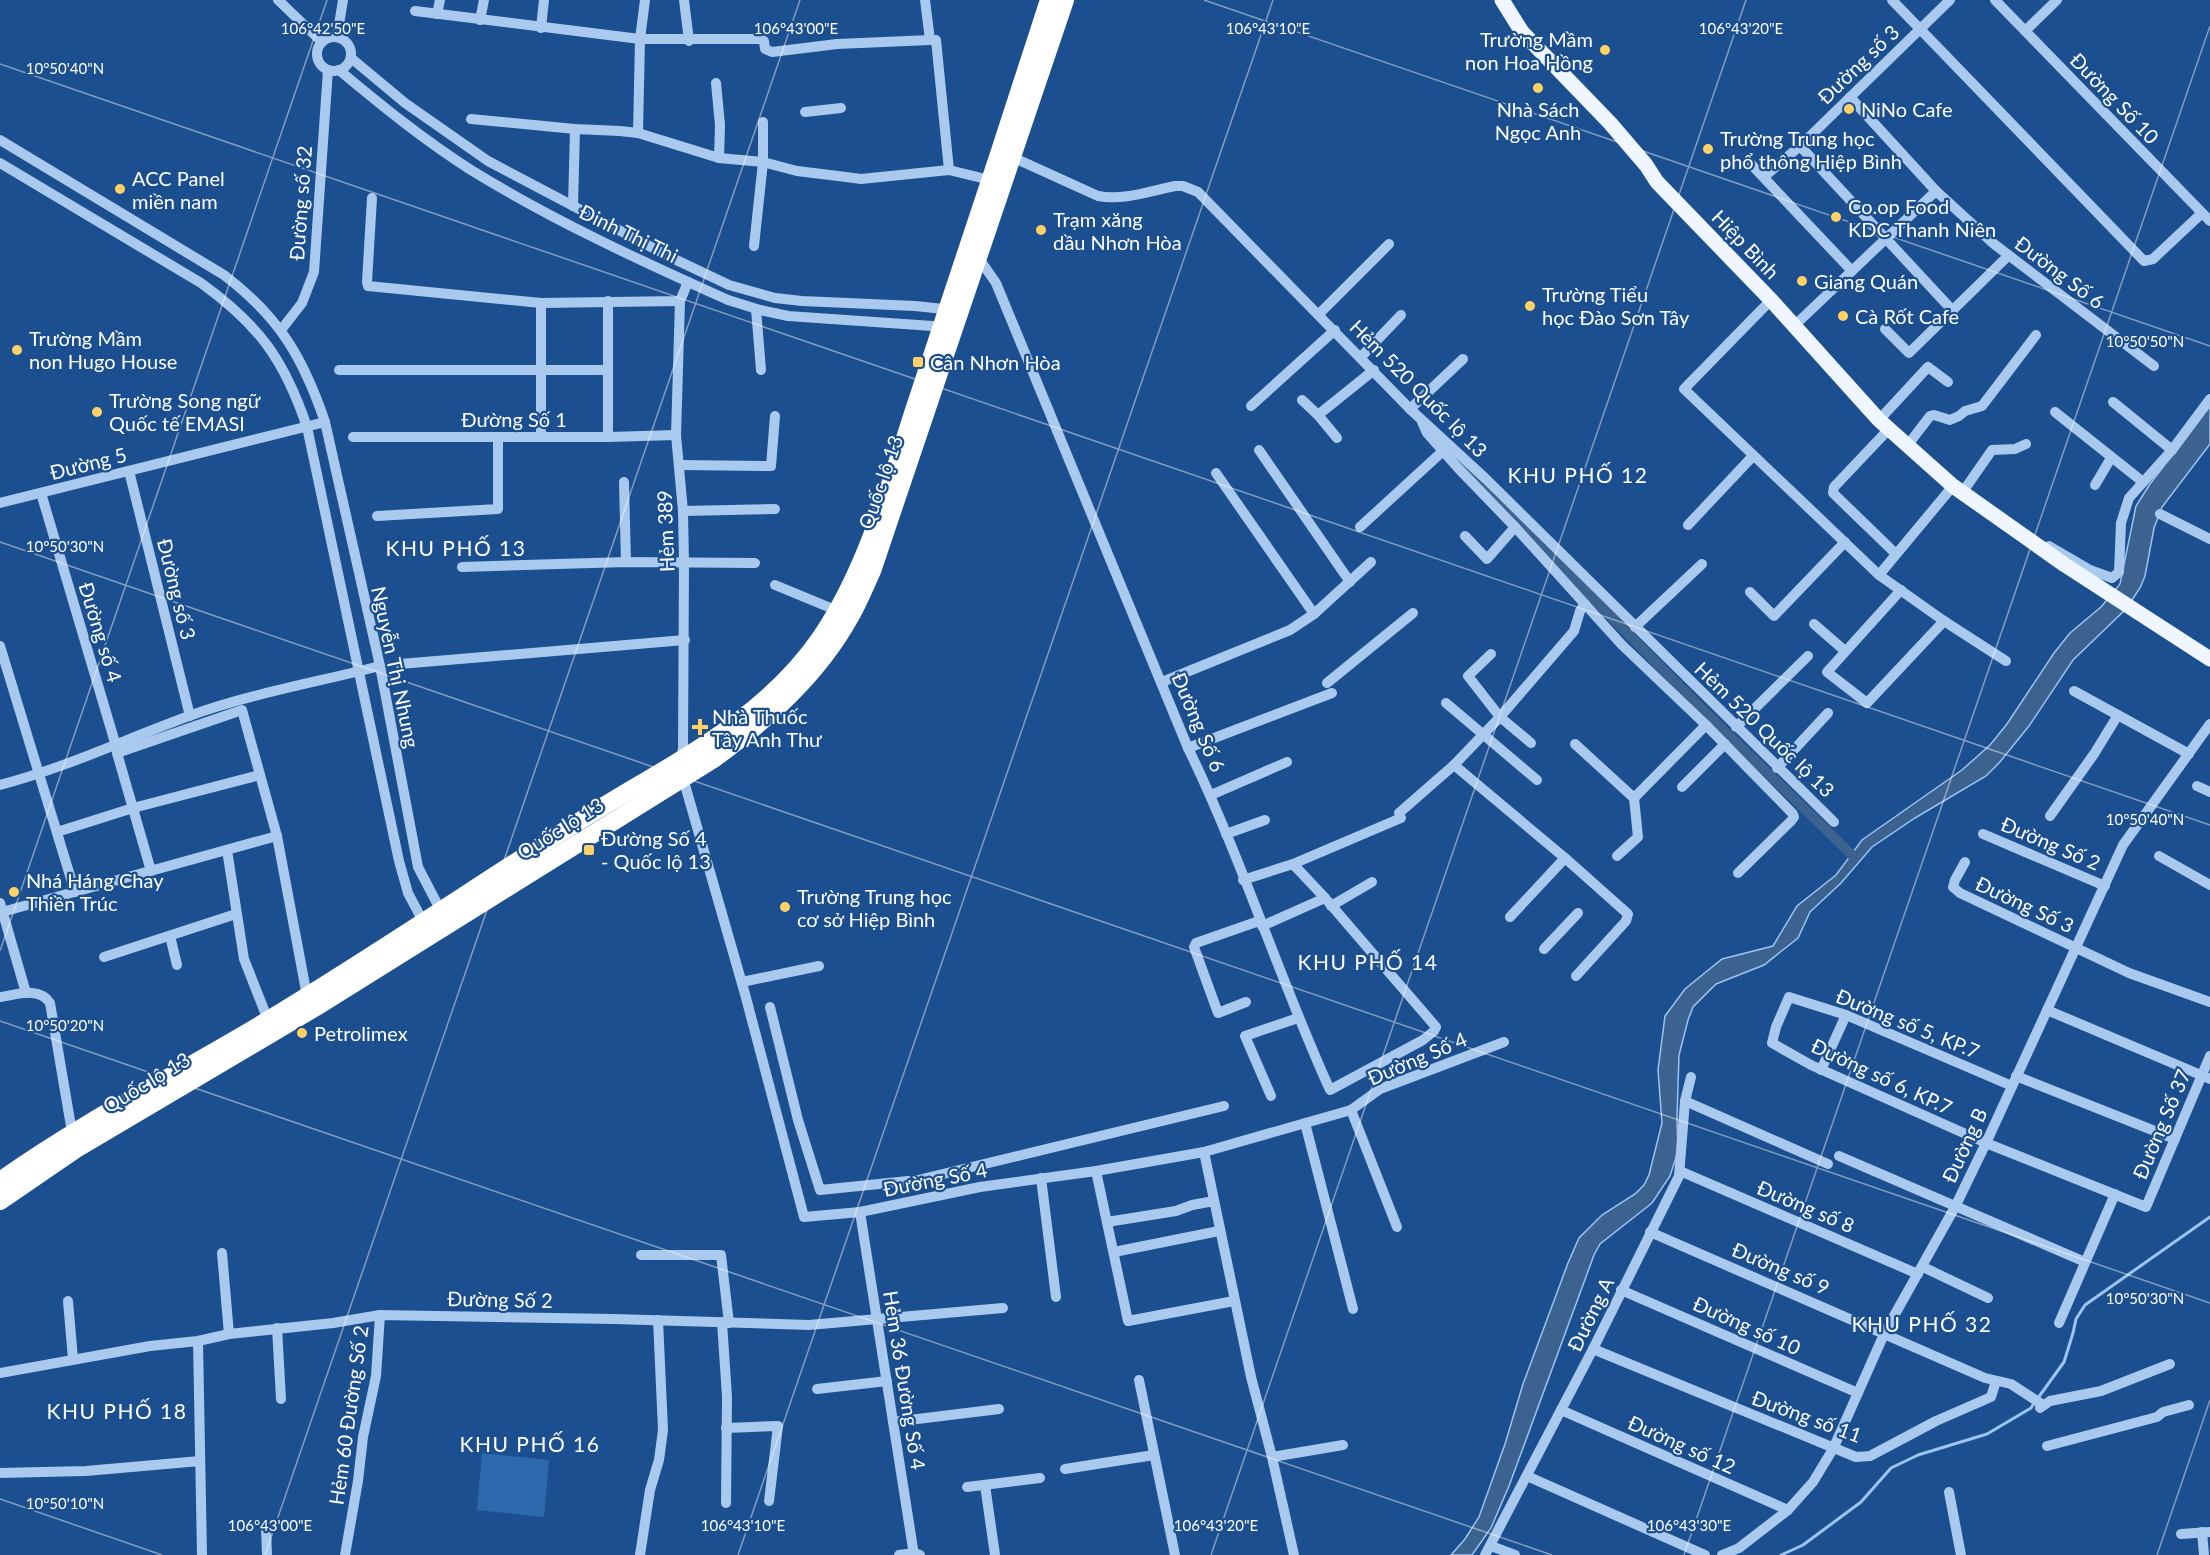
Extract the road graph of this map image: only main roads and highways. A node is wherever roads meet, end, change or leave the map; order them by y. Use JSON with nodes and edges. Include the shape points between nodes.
{"nodes":[{"id":1,"x":1049,"y":0,"type":"edge"},
{"id":2,"x":1065,"y":0,"type":"edge"},
{"id":3,"x":1502,"y":0,"type":"edge"},
{"id":4,"x":951,"y":319,"type":"junction"},
{"id":5,"x":2210,"y":659,"type":"edge"},
{"id":6,"x":682,"y":769,"type":"junction"},
{"id":7,"x":427,"y":928,"type":"junction"},
{"id":8,"x":74,"y":1141,"type":"junction"},
{"id":9,"x":0,"y":1181,"type":"edge"},
{"id":10,"x":0,"y":1202,"type":"edge"}],
"edges":[{"from":1,"to":4,"type":"highway","name":"Quốc lộ 13","via":[[990,180]]},
{"from":2,"to":4,"type":"highway","name":"Quốc lộ 13","via":[[978,257]]},
{"from":3,"to":5,"type":"main road","name":"Hiệp Bình","via":[[1522,32],[1610,123],[1657,182],[1771,300],[1883,425],[1957,490]]},
{"from":4,"to":6,"type":"highway","name":"Quốc lộ 13","via":[[872,534],[838,611],[803,661],[765,701],[705,746]]},
{"from":4,"to":6,"type":"highway","name":"Quốc lộ 13","via":[[885,538],[850,617],[827,652],[774,712],[724,752]]},
{"from":6,"to":7,"type":"highway","name":"Quốc lộ 13"},
{"from":7,"to":8,"type":"highway","name":"Quốc lộ 13","via":[[307,996]]},
{"from":7,"to":8,"type":"highway","name":"Quốc lộ 13","via":[[283,1027]]},
{"from":8,"to":9,"type":"highway","name":"Quốc lộ 13"},
{"from":8,"to":10,"type":"highway","name":"Quốc lộ 13"}]}
